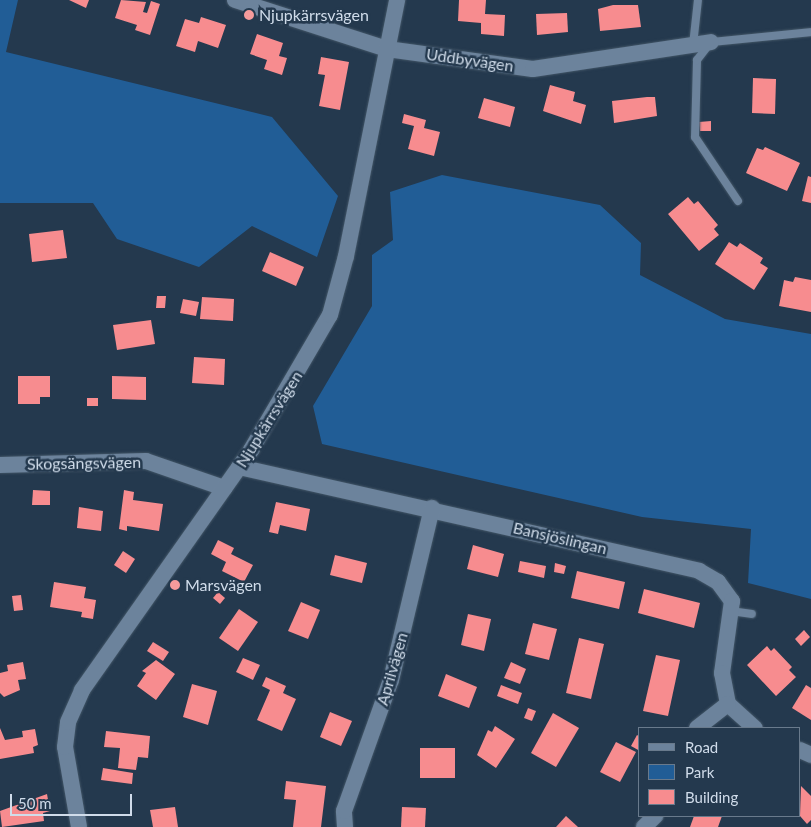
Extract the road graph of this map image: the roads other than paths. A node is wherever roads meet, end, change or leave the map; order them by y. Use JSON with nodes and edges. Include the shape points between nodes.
{"nodes":[{"id":1,"x":235,"y":0,"type":"edge"},
{"id":2,"x":397,"y":0,"type":"edge"},
{"id":3,"x":698,"y":0,"type":"edge"},
{"id":4,"x":811,"y":32,"type":"edge"},
{"id":5,"x":711,"y":42,"type":"junction"},
{"id":6,"x":693,"y":45,"type":"junction"},
{"id":7,"x":387,"y":49,"type":"junction"},
{"id":8,"x":738,"y":201,"type":"dead end"},
{"id":9,"x":0,"y":465,"type":"edge"},
{"id":10,"x":239,"y":467,"type":"junction"},
{"id":11,"x":224,"y":488,"type":"junction"},
{"id":12,"x":432,"y":508,"type":"junction"},
{"id":13,"x":731,"y":611,"type":"junction"},
{"id":14,"x":752,"y":614,"type":"dead end"},
{"id":15,"x":728,"y":704,"type":"junction"},
{"id":16,"x":698,"y":727,"type":"edge"},
{"id":17,"x":754,"y":727,"type":"edge"},
{"id":18,"x":653,"y":817,"type":"edge"},
{"id":19,"x":78,"y":827,"type":"edge"},
{"id":20,"x":345,"y":827,"type":"edge"},
{"id":21,"x":644,"y":827,"type":"edge"}],
"edges":[{"from":1,"to":7,"type":"street","name":"Uddbyvägen"},
{"from":2,"to":7,"type":"street","name":"Njupkärrsvägen"},
{"from":3,"to":6,"type":"lane"},
{"from":4,"to":5,"type":"lane","name":"Uddbyvägen"},
{"from":5,"to":6,"type":"street","name":"Uddbyvägen"},
{"from":5,"to":8,"type":"lane","via":[[698,60],[695,137]]},
{"from":6,"to":7,"type":"street","name":"Uddbyvägen","via":[[533,69]]},
{"from":7,"to":10,"type":"street","name":"Njupkärrsvägen","via":[[346,256],[330,315],[287,394]]},
{"from":9,"to":11,"type":"street","name":"Skogsängsvägen","via":[[146,461]]},
{"from":10,"to":11,"type":"street","name":"Njupkärrsvägen"},
{"from":10,"to":12,"type":"street","name":"Bansjöslingan"},
{"from":11,"to":19,"type":"street","via":[[82,690],[68,722],[65,747]]},
{"from":12,"to":13,"type":"street","name":"Bansjöslingan","via":[[699,571],[718,582],[732,601]]},
{"from":12,"to":20,"type":"street","name":"Aprilvägen","via":[[391,680],[344,811]]},
{"from":13,"to":14,"type":"lane"},
{"from":13,"to":15,"type":"street","name":"Bansjöslingan","via":[[722,672]]},
{"from":15,"to":16,"type":"street"},
{"from":15,"to":17,"type":"street"},
{"from":18,"to":21,"type":"street"}]}
